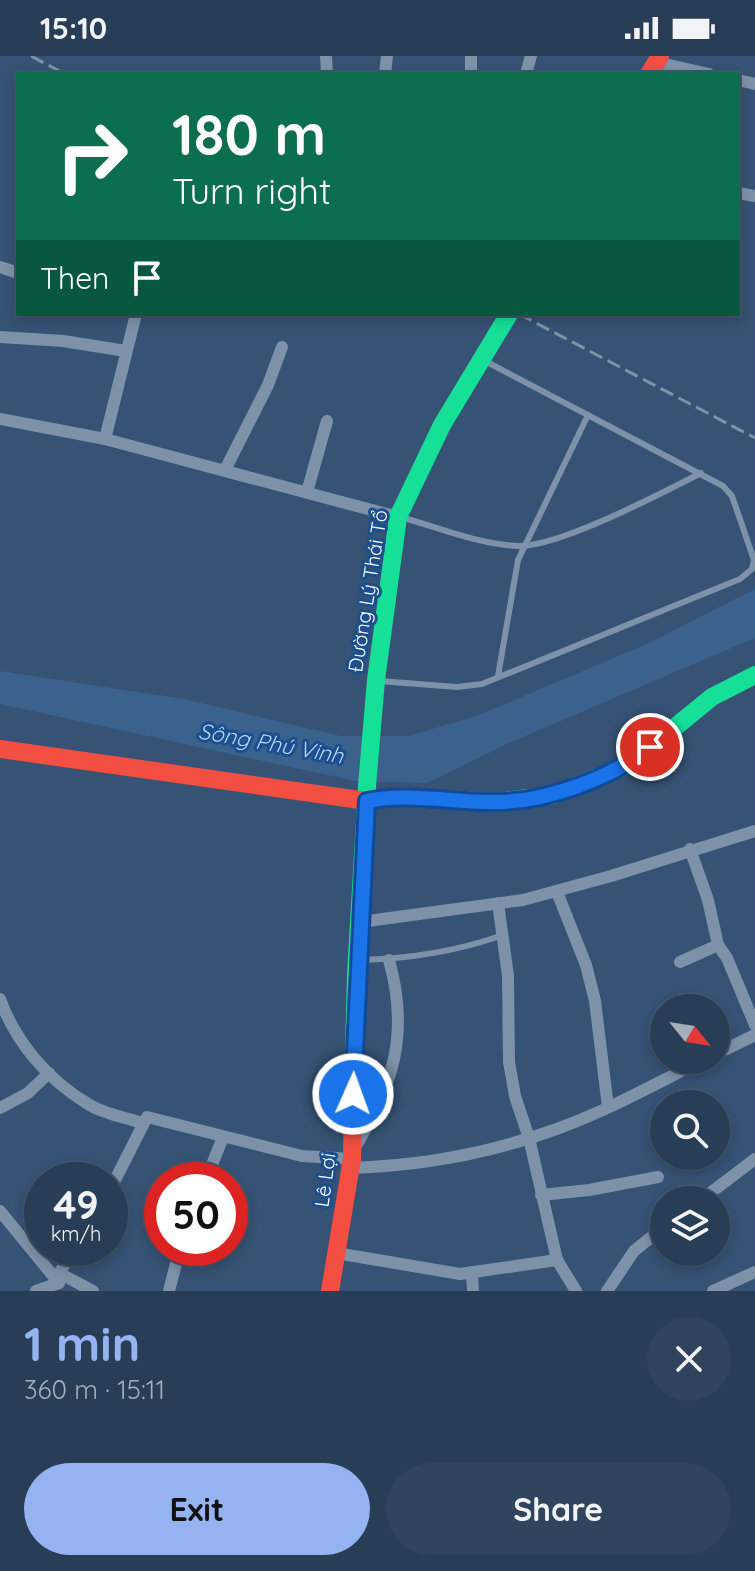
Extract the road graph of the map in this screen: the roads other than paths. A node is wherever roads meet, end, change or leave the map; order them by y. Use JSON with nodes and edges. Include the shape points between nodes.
{"nodes":[{"id":1,"x":655,"y":64,"type":"edge"},
{"id":2,"x":698,"y":72,"type":"edge"},
{"id":3,"x":135,"y":316,"type":"edge"},
{"id":4,"x":508,"y":316,"type":"edge"},
{"id":5,"x":0,"y":337,"type":"edge"},
{"id":6,"x":282,"y":347,"type":"dead end"},
{"id":7,"x":126,"y":351,"type":"junction"},
{"id":8,"x":483,"y":360,"type":"junction"},
{"id":9,"x":588,"y":415,"type":"junction"},
{"id":10,"x":0,"y":419,"type":"edge"},
{"id":11,"x":327,"y":421,"type":"dead end"},
{"id":12,"x":105,"y":439,"type":"junction"},
{"id":13,"x":225,"y":470,"type":"junction"},
{"id":14,"x":701,"y":473,"type":"junction"},
{"id":15,"x":307,"y":492,"type":"junction"},
{"id":16,"x":398,"y":517,"type":"junction"},
{"id":17,"x":523,"y":546,"type":"junction"},
{"id":18,"x":755,"y":675,"type":"edge"},
{"id":19,"x":498,"y":676,"type":"junction"},
{"id":20,"x":376,"y":680,"type":"junction"},
{"id":21,"x":0,"y":749,"type":"edge"},
{"id":22,"x":367,"y":793,"type":"junction"},
{"id":23,"x":755,"y":831,"type":"edge"},
{"id":24,"x":690,"y":849,"type":"junction"},
{"id":25,"x":557,"y":892,"type":"junction"},
{"id":26,"x":498,"y":903,"type":"junction"},
{"id":27,"x":360,"y":922,"type":"junction"},
{"id":28,"x":503,"y":935,"type":"junction"},
{"id":29,"x":718,"y":945,"type":"junction"},
{"id":30,"x":357,"y":960,"type":"junction"},
{"id":31,"x":389,"y":960,"type":"junction"},
{"id":32,"x":680,"y":962,"type":"dead end"},
{"id":33,"x":0,"y":999,"type":"edge"},
{"id":34,"x":755,"y":1025,"type":"edge"},
{"id":35,"x":755,"y":1035,"type":"edge"},
{"id":36,"x":730,"y":1047,"type":"edge"},
{"id":37,"x":49,"y":1073,"type":"junction"},
{"id":38,"x":675,"y":1074,"type":"edge"},
{"id":39,"x":608,"y":1107,"type":"junction"},
{"id":40,"x":0,"y":1108,"type":"edge"},
{"id":41,"x":142,"y":1123,"type":"junction"},
{"id":42,"x":223,"y":1137,"type":"junction"},
{"id":43,"x":529,"y":1138,"type":"junction"},
{"id":44,"x":755,"y":1159,"type":"edge"},
{"id":45,"x":351,"y":1160,"type":"junction"},
{"id":46,"x":123,"y":1162,"type":"edge"},
{"id":47,"x":213,"y":1162,"type":"edge"},
{"id":48,"x":658,"y":1177,"type":"dead end"},
{"id":49,"x":719,"y":1186,"type":"edge"},
{"id":50,"x":541,"y":1195,"type":"junction"},
{"id":51,"x":0,"y":1211,"type":"edge"},
{"id":52,"x":650,"y":1238,"type":"edge"},
{"id":53,"x":336,"y":1253,"type":"junction"},
{"id":54,"x":557,"y":1260,"type":"junction"},
{"id":55,"x":66,"y":1266,"type":"edge"},
{"id":56,"x":175,"y":1266,"type":"edge"},
{"id":57,"x":472,"y":1272,"type":"junction"},
{"id":58,"x":755,"y":1272,"type":"edge"},
{"id":59,"x":59,"y":1278,"type":"junction"},
{"id":60,"x":36,"y":1291,"type":"edge"},
{"id":61,"x":93,"y":1291,"type":"edge"},
{"id":62,"x":169,"y":1291,"type":"edge"},
{"id":63,"x":330,"y":1291,"type":"edge"},
{"id":64,"x":473,"y":1291,"type":"edge"},
{"id":65,"x":576,"y":1291,"type":"edge"},
{"id":66,"x":607,"y":1291,"type":"edge"},
{"id":67,"x":713,"y":1291,"type":"edge"}],
"edges":[{"from":1,"to":2,"type":"street"},
{"from":3,"to":7,"type":"street"},
{"from":4,"to":8,"type":"main road","name":"Đường Lý Thái Tổ"},
{"from":5,"to":7,"type":"street"},
{"from":6,"to":13,"type":"street"},
{"from":7,"to":12,"type":"street"},
{"from":8,"to":9,"type":"lane"},
{"from":8,"to":16,"type":"main road","name":"Đường Lý Thái Tổ","via":[[442,425]]},
{"from":9,"to":14,"type":"lane"},
{"from":9,"to":17,"type":"lane"},
{"from":10,"to":12,"type":"street"},
{"from":11,"to":15,"type":"street"},
{"from":12,"to":13,"type":"street"},
{"from":13,"to":15,"type":"street"},
{"from":14,"to":17,"type":"lane","via":[[546,542]]},
{"from":14,"to":19,"type":"lane","via":[[732,496],[754,560],[747,575]]},
{"from":15,"to":16,"type":"street"},
{"from":16,"to":17,"type":"lane"},
{"from":16,"to":20,"type":"main road","name":"Đường Lý Thái Tổ"},
{"from":17,"to":19,"type":"lane"},
{"from":18,"to":22,"type":"main road","via":[[712,697],[630,764],[553,795],[497,802]]},
{"from":19,"to":20,"type":"lane","via":[[469,686]]},
{"from":20,"to":22,"type":"main road","name":"Đường Lý Thái Tổ"},
{"from":21,"to":22,"type":"main road"},
{"from":22,"to":27,"type":"main road","name":"Lê Lợi"},
{"from":23,"to":24,"type":"street"},
{"from":24,"to":25,"type":"street"},
{"from":24,"to":29,"type":"street"},
{"from":25,"to":26,"type":"street"},
{"from":25,"to":39,"type":"street","via":[[589,977]]},
{"from":26,"to":27,"type":"street"},
{"from":26,"to":28,"type":"street"},
{"from":27,"to":30,"type":"main road","name":"Lê Lợi"},
{"from":28,"to":31,"type":"lane","via":[[463,949]]},
{"from":28,"to":43,"type":"street","via":[[509,1062]]},
{"from":29,"to":32,"type":"street"},
{"from":29,"to":34,"type":"street"},
{"from":30,"to":31,"type":"lane"},
{"from":30,"to":45,"type":"main road","name":"Lê Lợi"},
{"from":31,"to":45,"type":"street","via":[[397,988],[398,1037],[381,1104]]},
{"from":33,"to":37,"type":"street","via":[[18,1036]]},
{"from":35,"to":36,"type":"street"},
{"from":37,"to":40,"type":"street","via":[[28,1093]]},
{"from":37,"to":41,"type":"street","via":[[89,1105]]},
{"from":38,"to":39,"type":"street"},
{"from":39,"to":43,"type":"street"},
{"from":41,"to":42,"type":"street","via":[[147,1117]]},
{"from":41,"to":46,"type":"street"},
{"from":42,"to":45,"type":"street","via":[[302,1156]]},
{"from":42,"to":47,"type":"street"},
{"from":43,"to":45,"type":"street","via":[[410,1164]]},
{"from":43,"to":50,"type":"street"},
{"from":44,"to":49,"type":"street"},
{"from":45,"to":53,"type":"main road","name":"Lê Lợi"},
{"from":48,"to":50,"type":"street"},
{"from":50,"to":54,"type":"street"},
{"from":51,"to":59,"type":"street"},
{"from":52,"to":66,"type":"street","via":[[634,1251]]},
{"from":53,"to":57,"type":"street"},
{"from":53,"to":63,"type":"main road","name":"Lê Lợi"},
{"from":54,"to":57,"type":"street"},
{"from":54,"to":65,"type":"street"},
{"from":55,"to":59,"type":"street"},
{"from":56,"to":62,"type":"street"},
{"from":57,"to":64,"type":"street"},
{"from":58,"to":67,"type":"street"},
{"from":59,"to":60,"type":"street"},
{"from":59,"to":61,"type":"street"}]}
